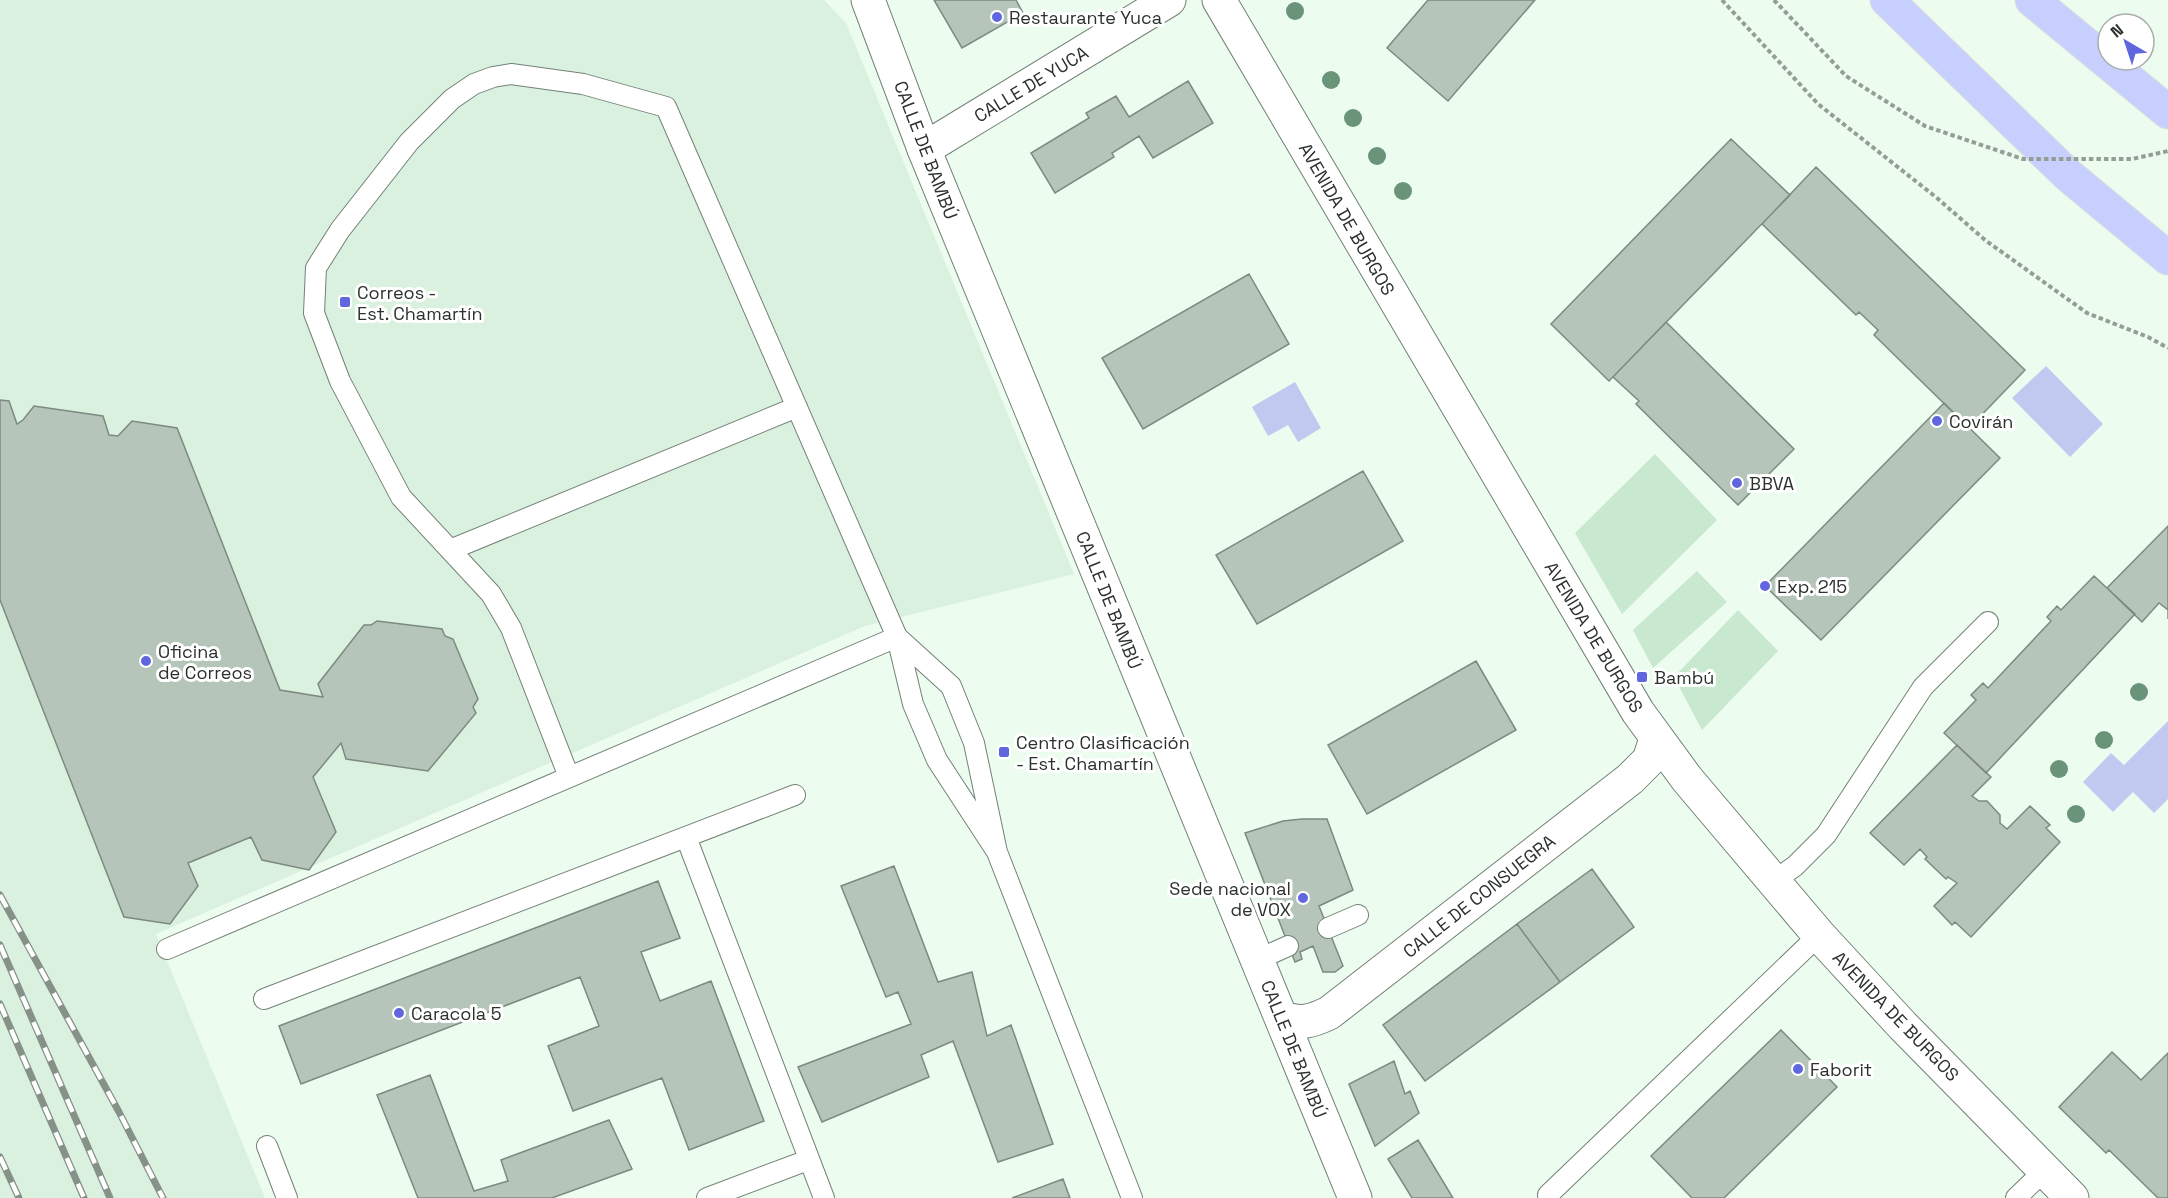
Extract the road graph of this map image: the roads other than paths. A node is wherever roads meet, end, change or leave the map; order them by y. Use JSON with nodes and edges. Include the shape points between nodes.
{"nodes":[{"id":1,"x":868,"y":0,"type":"edge"},
{"id":2,"x":1169,"y":0,"type":"edge"},
{"id":3,"x":1219,"y":0,"type":"edge"},
{"id":4,"x":1887,"y":0,"type":"edge"},
{"id":5,"x":2032,"y":0,"type":"edge"},
{"id":6,"x":2168,"y":112,"type":"edge"},
{"id":7,"x":924,"y":149,"type":"junction"},
{"id":8,"x":2168,"y":258,"type":"edge"},
{"id":9,"x":797,"y":406,"type":"junction"},
{"id":10,"x":450,"y":550,"type":"junction"},
{"id":11,"x":1988,"y":622,"type":"dead end"},
{"id":12,"x":897,"y":637,"type":"junction"},
{"id":13,"x":1656,"y":739,"type":"junction"},
{"id":14,"x":569,"y":777,"type":"junction"},
{"id":15,"x":795,"y":795,"type":"dead end"},
{"id":16,"x":686,"y":837,"type":"junction"},
{"id":17,"x":997,"y":852,"type":"junction"},
{"id":18,"x":1774,"y":881,"type":"junction"},
{"id":19,"x":1358,"y":915,"type":"dead end"},
{"id":20,"x":1328,"y":928,"type":"dead end"},
{"id":21,"x":1820,"y":935,"type":"junction"},
{"id":22,"x":1288,"y":946,"type":"dead end"},
{"id":23,"x":167,"y":949,"type":"dead end"},
{"id":24,"x":1257,"y":960,"type":"junction"},
{"id":25,"x":264,"y":999,"type":"dead end"},
{"id":26,"x":1282,"y":1018,"type":"junction"},
{"id":27,"x":267,"y":1146,"type":"dead end"},
{"id":28,"x":808,"y":1160,"type":"junction"},
{"id":29,"x":2045,"y":1170,"type":"junction"},
{"id":30,"x":1548,"y":1195,"type":"dead end"},
{"id":31,"x":286,"y":1198,"type":"edge"},
{"id":32,"x":707,"y":1198,"type":"edge"},
{"id":33,"x":824,"y":1198,"type":"edge"},
{"id":34,"x":1132,"y":1198,"type":"edge"},
{"id":35,"x":1355,"y":1198,"type":"edge"},
{"id":36,"x":2016,"y":1198,"type":"edge"},
{"id":37,"x":2073,"y":1198,"type":"edge"}],
"edges":[{"from":1,"to":7,"type":"street","name":"CALLE DE BAMBÚ"},
{"from":2,"to":7,"type":"street","name":"CALLE DE YUCA"},
{"from":3,"to":13,"type":"street","name":"AVENIDA DE BURGOS"},
{"from":4,"to":8,"type":"highway","via":[[2068,175]]},
{"from":5,"to":6,"type":"highway"},
{"from":7,"to":24,"type":"street","name":"CALLE DE BAMBÚ"},
{"from":9,"to":10,"type":"lane"},
{"from":9,"to":10,"type":"lane","via":[[666,107],[583,84],[511,74],[474,84],[452,99],[409,142],[340,230],[316,268],[314,313],[340,381],[401,497]]},
{"from":9,"to":12,"type":"lane"},
{"from":10,"to":14,"type":"lane","via":[[491,594],[511,628]]},
{"from":11,"to":18,"type":"lane","via":[[1923,687],[1826,835],[1796,866]]},
{"from":12,"to":14,"type":"lane"},
{"from":12,"to":17,"type":"lane","via":[[913,704],[937,760]]},
{"from":12,"to":17,"type":"lane","via":[[951,686],[974,743]]},
{"from":13,"to":18,"type":"street","name":"AVENIDA DE BURGOS"},
{"from":13,"to":26,"type":"street","name":"CALLE DE CONSUEGRA","via":[[1650,760],[1630,779],[1329,1012],[1313,1021],[1298,1023]]},
{"from":14,"to":23,"type":"lane"},
{"from":15,"to":16,"type":"lane"},
{"from":16,"to":25,"type":"lane"},
{"from":16,"to":28,"type":"lane"},
{"from":17,"to":34,"type":"lane"},
{"from":18,"to":21,"type":"street","name":"AVENIDA DE BURGOS"},
{"from":19,"to":20,"type":"lane"},
{"from":21,"to":29,"type":"street","name":"AVENIDA DE BURGOS"},
{"from":21,"to":30,"type":"lane"},
{"from":22,"to":24,"type":"lane"},
{"from":24,"to":26,"type":"street","name":"CALLE DE BAMBÚ"},
{"from":26,"to":35,"type":"street","name":"CALLE DE BAMBÚ"},
{"from":27,"to":31,"type":"lane"},
{"from":28,"to":32,"type":"lane"},
{"from":28,"to":33,"type":"lane"},
{"from":29,"to":36,"type":"lane"},
{"from":29,"to":37,"type":"street","name":"AVENIDA DE BURGOS"}]}
